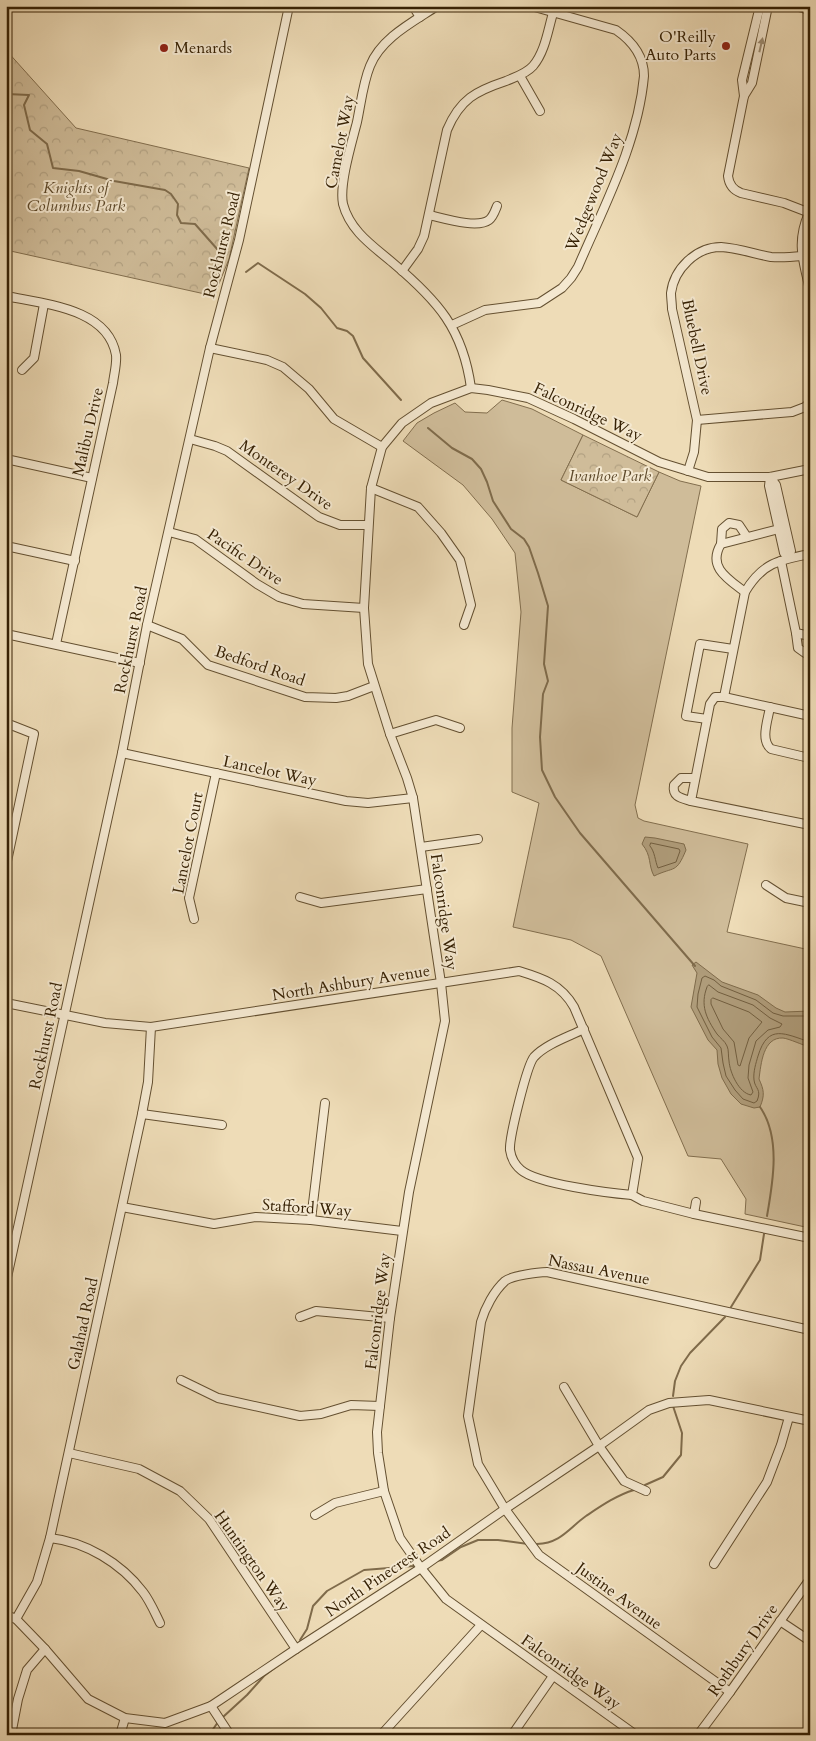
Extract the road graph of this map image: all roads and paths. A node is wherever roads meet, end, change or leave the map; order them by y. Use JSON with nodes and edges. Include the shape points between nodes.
{"nodes":[{"id":1,"x":289,"y":6,"type":"edge"},
{"id":2,"x":412,"y":6,"type":"edge"},
{"id":3,"x":437,"y":6,"type":"edge"},
{"id":4,"x":531,"y":6,"type":"edge"},
{"id":5,"x":562,"y":6,"type":"edge"},
{"id":6,"x":760,"y":6,"type":"edge"},
{"id":7,"x":768,"y":6,"type":"edge"},
{"id":8,"x":799,"y":6,"type":"edge"},
{"id":9,"x":810,"y":9,"type":"edge"},
{"id":10,"x":552,"y":10,"type":"edge"},
{"id":11,"x":420,"y":17,"type":"junction"},
{"id":12,"x":520,"y":76,"type":"junction"},
{"id":13,"x":744,"y":96,"type":"junction"},
{"id":14,"x":540,"y":110,"type":"dead end"},
{"id":15,"x":497,"y":206,"type":"dead end"},
{"id":16,"x":809,"y":213,"type":"edge"},
{"id":17,"x":428,"y":215,"type":"junction"},
{"id":18,"x":802,"y":256,"type":"junction"},
{"id":19,"x":402,"y":271,"type":"junction"},
{"id":20,"x":810,"y":290,"type":"edge"},
{"id":21,"x":6,"y":296,"type":"edge"},
{"id":22,"x":44,"y":304,"type":"junction"},
{"id":23,"x":452,"y":325,"type":"junction"},
{"id":24,"x":210,"y":348,"type":"junction"},
{"id":25,"x":22,"y":370,"type":"dead end"},
{"id":26,"x":471,"y":388,"type":"junction"},
{"id":27,"x":810,"y":402,"type":"edge"},
{"id":28,"x":698,"y":420,"type":"junction"},
{"id":29,"x":190,"y":439,"type":"junction"},
{"id":30,"x":382,"y":447,"type":"junction"},
{"id":31,"x":6,"y":459,"type":"edge"},
{"id":32,"x":810,"y":469,"type":"edge"},
{"id":33,"x":688,"y":471,"type":"junction"},
{"id":34,"x":770,"y":477,"type":"junction"},
{"id":35,"x":92,"y":478,"type":"junction"},
{"id":36,"x":371,"y":488,"type":"junction"},
{"id":37,"x":368,"y":525,"type":"junction"},
{"id":38,"x":779,"y":529,"type":"junction"},
{"id":39,"x":170,"y":532,"type":"junction"},
{"id":40,"x":747,"y":537,"type":"junction"},
{"id":41,"x":721,"y":544,"type":"junction"},
{"id":42,"x":6,"y":546,"type":"edge"},
{"id":43,"x":810,"y":554,"type":"edge"},
{"id":44,"x":790,"y":558,"type":"junction"},
{"id":45,"x":75,"y":561,"type":"junction"},
{"id":46,"x":781,"y":561,"type":"junction"},
{"id":47,"x":744,"y":592,"type":"junction"},
{"id":48,"x":364,"y":608,"type":"junction"},
{"id":49,"x":147,"y":625,"type":"junction"},
{"id":50,"x":464,"y":625,"type":"dead end"},
{"id":51,"x":796,"y":633,"type":"junction"},
{"id":52,"x":6,"y":634,"type":"edge"},
{"id":53,"x":810,"y":636,"type":"edge"},
{"id":54,"x":56,"y":644,"type":"junction"},
{"id":55,"x":733,"y":649,"type":"junction"},
{"id":56,"x":810,"y":653,"type":"edge"},
{"id":57,"x":140,"y":664,"type":"junction"},
{"id":58,"x":374,"y":686,"type":"junction"},
{"id":59,"x":724,"y":697,"type":"junction"},
{"id":60,"x":770,"y":707,"type":"junction"},
{"id":61,"x":810,"y":716,"type":"edge"},
{"id":62,"x":707,"y":719,"type":"junction"},
{"id":63,"x":6,"y":723,"type":"edge"},
{"id":64,"x":460,"y":728,"type":"dead end"},
{"id":65,"x":390,"y":734,"type":"junction"},
{"id":66,"x":122,"y":753,"type":"junction"},
{"id":67,"x":807,"y":756,"type":"edge"},
{"id":68,"x":216,"y":773,"type":"junction"},
{"id":69,"x":695,"y":778,"type":"junction"},
{"id":70,"x":413,"y":798,"type":"junction"},
{"id":71,"x":690,"y":801,"type":"junction"},
{"id":72,"x":809,"y":823,"type":"edge"},
{"id":73,"x":478,"y":839,"type":"dead end"},
{"id":74,"x":421,"y":847,"type":"junction"},
{"id":75,"x":6,"y":866,"type":"edge"},
{"id":76,"x":766,"y":885,"type":"dead end"},
{"id":77,"x":427,"y":889,"type":"junction"},
{"id":78,"x":300,"y":897,"type":"dead end"},
{"id":79,"x":810,"y":903,"type":"edge"},
{"id":80,"x":194,"y":919,"type":"dead end"},
{"id":81,"x":441,"y":983,"type":"junction"},
{"id":82,"x":6,"y":1003,"type":"edge"},
{"id":83,"x":64,"y":1015,"type":"junction"},
{"id":84,"x":152,"y":1027,"type":"junction"},
{"id":85,"x":584,"y":1028,"type":"junction"},
{"id":86,"x":325,"y":1103,"type":"dead end"},
{"id":87,"x":142,"y":1114,"type":"junction"},
{"id":88,"x":222,"y":1125,"type":"dead end"},
{"id":89,"x":632,"y":1195,"type":"junction"},
{"id":90,"x":696,"y":1202,"type":"dead end"},
{"id":91,"x":122,"y":1207,"type":"junction"},
{"id":92,"x":694,"y":1214,"type":"junction"},
{"id":93,"x":311,"y":1220,"type":"junction"},
{"id":94,"x":402,"y":1231,"type":"junction"},
{"id":95,"x":810,"y":1238,"type":"edge"},
{"id":96,"x":8,"y":1265,"type":"edge"},
{"id":97,"x":6,"y":1282,"type":"edge"},
{"id":98,"x":300,"y":1317,"type":"dead end"},
{"id":99,"x":390,"y":1318,"type":"junction"},
{"id":100,"x":810,"y":1330,"type":"edge"},
{"id":101,"x":181,"y":1380,"type":"dead end"},
{"id":102,"x":564,"y":1387,"type":"dead end"},
{"id":103,"x":380,"y":1406,"type":"junction"},
{"id":104,"x":789,"y":1417,"type":"junction"},
{"id":105,"x":810,"y":1421,"type":"edge"},
{"id":106,"x":599,"y":1446,"type":"junction"},
{"id":107,"x":69,"y":1453,"type":"junction"},
{"id":108,"x":384,"y":1491,"type":"junction"},
{"id":109,"x":646,"y":1491,"type":"dead end"},
{"id":110,"x":505,"y":1509,"type":"junction"},
{"id":111,"x":315,"y":1515,"type":"dead end"},
{"id":112,"x":50,"y":1538,"type":"junction"},
{"id":113,"x":714,"y":1564,"type":"dead end"},
{"id":114,"x":421,"y":1568,"type":"junction"},
{"id":115,"x":810,"y":1580,"type":"edge"},
{"id":116,"x":6,"y":1615,"type":"edge"},
{"id":117,"x":16,"y":1619,"type":"junction"},
{"id":118,"x":780,"y":1621,"type":"junction"},
{"id":119,"x":160,"y":1623,"type":"dead end"},
{"id":120,"x":481,"y":1625,"type":"junction"},
{"id":121,"x":810,"y":1642,"type":"edge"},
{"id":122,"x":45,"y":1649,"type":"junction"},
{"id":123,"x":296,"y":1649,"type":"junction"},
{"id":124,"x":553,"y":1676,"type":"junction"},
{"id":125,"x":730,"y":1692,"type":"junction"},
{"id":126,"x":212,"y":1706,"type":"junction"},
{"id":127,"x":125,"y":1718,"type":"junction"},
{"id":128,"x":12,"y":1735,"type":"edge"},
{"id":129,"x":120,"y":1735,"type":"edge"},
{"id":130,"x":230,"y":1735,"type":"edge"},
{"id":131,"x":382,"y":1735,"type":"edge"},
{"id":132,"x":512,"y":1735,"type":"edge"},
{"id":133,"x":636,"y":1735,"type":"edge"},
{"id":134,"x":698,"y":1735,"type":"edge"}],
"edges":[{"from":1,"to":24,"type":"street","name":"Rockhurst Road","via":[[239,240]]},
{"from":2,"to":11,"type":"street"},
{"from":3,"to":11,"type":"street","name":"Camelot Way"},
{"from":4,"to":10,"type":"street"},
{"from":5,"to":10,"type":"street"},
{"from":6,"to":13,"type":"street","via":[[742,80]]},
{"from":13,"to":7,"type":"street","one_way":true,"via":[[752,83]]},
{"from":8,"to":9,"type":"main road"},
{"from":10,"to":12,"type":"street","via":[[541,54]]},
{"from":10,"to":23,"type":"street","name":"Wedgewood Way","via":[[616,30],[633,44],[640,55],[644,67],[643,86],[628,147],[578,267],[562,288],[539,302],[486,310]]},
{"from":11,"to":19,"type":"street","name":"Camelot Way","via":[[386,42],[370,65],[342,190],[349,220],[360,235]]},
{"from":12,"to":14,"type":"street"},
{"from":12,"to":17,"type":"street","via":[[473,95],[453,116]]},
{"from":13,"to":16,"type":"street","via":[[728,176],[731,187],[741,193],[784,203]]},
{"from":15,"to":17,"type":"street","via":[[489,220],[480,223]]},
{"from":16,"to":18,"type":"street","via":[[800,242]]},
{"from":17,"to":19,"type":"street","via":[[418,249]]},
{"from":18,"to":20,"type":"street"},
{"from":18,"to":28,"type":"street","name":"Bluebell Drive","via":[[773,257],[720,247],[692,256],[682,267],[674,280],[672,309]]},
{"from":19,"to":23,"type":"street","name":"Camelot Way","via":[[437,303]]},
{"from":21,"to":22,"type":"street","name":"Malibu Drive"},
{"from":22,"to":25,"type":"street","via":[[34,358]]},
{"from":22,"to":35,"type":"street","name":"Malibu Drive","via":[[81,313],[98,324],[108,336],[116,356]]},
{"from":23,"to":26,"type":"street","name":"Camelot Way","via":[[468,367]]},
{"from":24,"to":29,"type":"street","name":"Rockhurst Road"},
{"from":24,"to":30,"type":"street","via":[[283,367],[334,419]]},
{"from":26,"to":30,"type":"street","name":"Falconridge Way","via":[[431,403],[402,423]]},
{"from":26,"to":33,"type":"street","name":"Falconridge Way","via":[[528,398],[659,462]]},
{"from":27,"to":28,"type":"street","via":[[792,412]]},
{"from":28,"to":33,"type":"street","name":"Bluebell Drive"},
{"from":29,"to":37,"type":"street","name":"Monterey Drive","via":[[228,451],[327,521],[340,525]]},
{"from":29,"to":39,"type":"street","name":"Rockhurst Road"},
{"from":30,"to":36,"type":"street","name":"Falconridge Way"},
{"from":31,"to":35,"type":"street"},
{"from":32,"to":34,"type":"street","name":"Falconridge Way"},
{"from":33,"to":34,"type":"street","name":"Falconridge Way","via":[[708,477]]},
{"from":34,"to":38,"type":"street","via":[[769,486]]},
{"from":34,"to":44,"type":"street","via":[[776,485]]},
{"from":35,"to":45,"type":"street","name":"Malibu Drive"},
{"from":36,"to":37,"type":"street","name":"Falconridge Way"},
{"from":36,"to":50,"type":"street","via":[[418,507],[460,560],[471,605]]},
{"from":37,"to":48,"type":"street","name":"Falconridge Way"},
{"from":38,"to":40,"type":"street"},
{"from":38,"to":44,"type":"street","via":[[784,553]]},
{"from":39,"to":48,"type":"street","name":"Pacific Drive","via":[[195,539],[279,596],[303,604]]},
{"from":39,"to":49,"type":"street","name":"Rockhurst Road"},
{"from":40,"to":41,"type":"street"},
{"from":40,"to":41,"type":"street","via":[[739,525],[729,523],[722,529]]},
{"from":41,"to":47,"type":"street","via":[[716,564],[724,576]]},
{"from":42,"to":45,"type":"street"},
{"from":43,"to":44,"type":"street"},
{"from":44,"to":46,"type":"street"},
{"from":45,"to":54,"type":"street","name":"Malibu Drive"},
{"from":46,"to":47,"type":"street","via":[[766,567]]},
{"from":46,"to":51,"type":"street"},
{"from":47,"to":55,"type":"street"},
{"from":48,"to":58,"type":"street","name":"Falconridge Way","via":[[368,664]]},
{"from":49,"to":57,"type":"street","name":"Rockhurst Road"},
{"from":49,"to":58,"type":"street","name":"Bedford Road","via":[[182,639],[208,665],[305,697],[336,698]]},
{"from":51,"to":53,"type":"street"},
{"from":51,"to":56,"type":"street","via":[[798,648]]},
{"from":52,"to":54,"type":"street"},
{"from":54,"to":57,"type":"street"},
{"from":55,"to":59,"type":"street"},
{"from":55,"to":62,"type":"street","via":[[700,644],[686,716]]},
{"from":57,"to":66,"type":"street","name":"Rockhurst Road"},
{"from":58,"to":65,"type":"street","name":"Falconridge Way"},
{"from":59,"to":60,"type":"street"},
{"from":59,"to":62,"type":"street","via":[[715,697]]},
{"from":60,"to":61,"type":"street"},
{"from":60,"to":67,"type":"street","via":[[765,739],[768,746]]},
{"from":62,"to":69,"type":"street"},
{"from":63,"to":75,"type":"street","via":[[34,734]]},
{"from":64,"to":65,"type":"street","via":[[436,720]]},
{"from":65,"to":70,"type":"street","name":"Falconridge Way"},
{"from":66,"to":68,"type":"street","name":"Lancelot Way"},
{"from":66,"to":83,"type":"street","name":"Rockhurst Road"},
{"from":68,"to":70,"type":"street","name":"Lancelot Way","via":[[357,803]]},
{"from":68,"to":80,"type":"street","name":"Lancelot Court","via":[[189,898]]},
{"from":69,"to":71,"type":"street"},
{"from":69,"to":71,"type":"street","via":[[681,778],[674,785],[678,797]]},
{"from":70,"to":74,"type":"street","name":"Falconridge Way"},
{"from":71,"to":72,"type":"street"},
{"from":73,"to":74,"type":"street"},
{"from":74,"to":77,"type":"street","name":"Falconridge Way"},
{"from":76,"to":79,"type":"street","via":[[786,898]]},
{"from":77,"to":78,"type":"street","via":[[321,903]]},
{"from":77,"to":81,"type":"street","name":"Falconridge Way"},
{"from":81,"to":84,"type":"street","name":"North Ashbury Avenue"},
{"from":81,"to":85,"type":"street","name":"North Ashbury Avenue","via":[[519,971],[553,984],[567,996]]},
{"from":81,"to":94,"type":"street","name":"Falconridge Way","via":[[444,1028]]},
{"from":82,"to":83,"type":"street","name":"North Ashbury Avenue"},
{"from":83,"to":84,"type":"street","name":"North Ashbury Avenue"},
{"from":83,"to":96,"type":"street","name":"Rockhurst Road"},
{"from":84,"to":87,"type":"street","name":"Galahad Road"},
{"from":85,"to":89,"type":"street","name":"North Ashbury Avenue","via":[[638,1158]]},
{"from":85,"to":89,"type":"street","via":[[545,1048],[533,1058],[512,1135],[512,1156],[522,1171],[535,1178],[602,1193]]},
{"from":86,"to":93,"type":"street"},
{"from":87,"to":88,"type":"street"},
{"from":87,"to":91,"type":"street","name":"Galahad Road"},
{"from":89,"to":92,"type":"street","via":[[643,1201]]},
{"from":90,"to":92,"type":"street"},
{"from":91,"to":93,"type":"street","name":"Stafford Way","via":[[214,1224],[256,1217]]},
{"from":91,"to":107,"type":"street","name":"Galahad Road"},
{"from":92,"to":95,"type":"street"},
{"from":93,"to":94,"type":"street","name":"Stafford Way"},
{"from":94,"to":99,"type":"street","name":"Falconridge Way"},
{"from":96,"to":97,"type":"street","name":"Rockhurst Road"},
{"from":98,"to":99,"type":"street","via":[[316,1311]]},
{"from":99,"to":103,"type":"street","name":"Falconridge Way"},
{"from":100,"to":110,"type":"street","name":"Nassau Avenue","via":[[559,1273],[535,1272],[506,1280],[483,1315],[468,1416],[478,1464]]},
{"from":101,"to":103,"type":"street","via":[[218,1398],[300,1416],[321,1414],[351,1404]]},
{"from":102,"to":106,"type":"street"},
{"from":103,"to":108,"type":"street","name":"Falconridge Way","via":[[377,1432]]},
{"from":104,"to":105,"type":"street","name":"North Pinecrest Road"},
{"from":104,"to":106,"type":"street","name":"North Pinecrest Road","via":[[709,1400],[669,1404],[649,1410]]},
{"from":104,"to":113,"type":"street","via":[[767,1482]]},
{"from":106,"to":109,"type":"street","via":[[624,1481]]},
{"from":106,"to":110,"type":"street","name":"North Pinecrest Road"},
{"from":107,"to":112,"type":"street","name":"Galahad Road"},
{"from":107,"to":123,"type":"street","name":"Huntington Way","via":[[139,1469],[180,1491],[208,1519]]},
{"from":108,"to":111,"type":"street","via":[[335,1503]]},
{"from":108,"to":114,"type":"street","name":"Falconridge Way","via":[[400,1538]]},
{"from":110,"to":114,"type":"street","name":"North Pinecrest Road"},
{"from":110,"to":125,"type":"street","name":"Justine Avenue","via":[[539,1555]]},
{"from":112,"to":117,"type":"street","name":"Galahad Road","via":[[37,1582]]},
{"from":112,"to":119,"type":"street","via":[[82,1546],[114,1563],[143,1592]]},
{"from":114,"to":120,"type":"street","name":"Falconridge Way","via":[[446,1599]]},
{"from":114,"to":123,"type":"street","name":"North Pinecrest Road"},
{"from":115,"to":118,"type":"street","name":"Rothbury Drive"},
{"from":116,"to":117,"type":"street","name":"North Pinecrest Road"},
{"from":117,"to":122,"type":"street","name":"North Pinecrest Road"},
{"from":118,"to":121,"type":"street"},
{"from":118,"to":125,"type":"street","name":"Rothbury Drive"},
{"from":120,"to":124,"type":"street","name":"Falconridge Way"},
{"from":120,"to":131,"type":"street"},
{"from":122,"to":127,"type":"street","name":"North Pinecrest Road","via":[[88,1699]]},
{"from":122,"to":128,"type":"street","via":[[27,1670]]},
{"from":123,"to":126,"type":"street","name":"North Pinecrest Road"},
{"from":124,"to":132,"type":"street"},
{"from":124,"to":133,"type":"street","name":"Falconridge Way"},
{"from":125,"to":134,"type":"street","name":"Rothbury Drive"},
{"from":126,"to":127,"type":"street","name":"North Pinecrest Road","via":[[165,1723]]},
{"from":126,"to":130,"type":"street"},
{"from":127,"to":129,"type":"street"}]}
